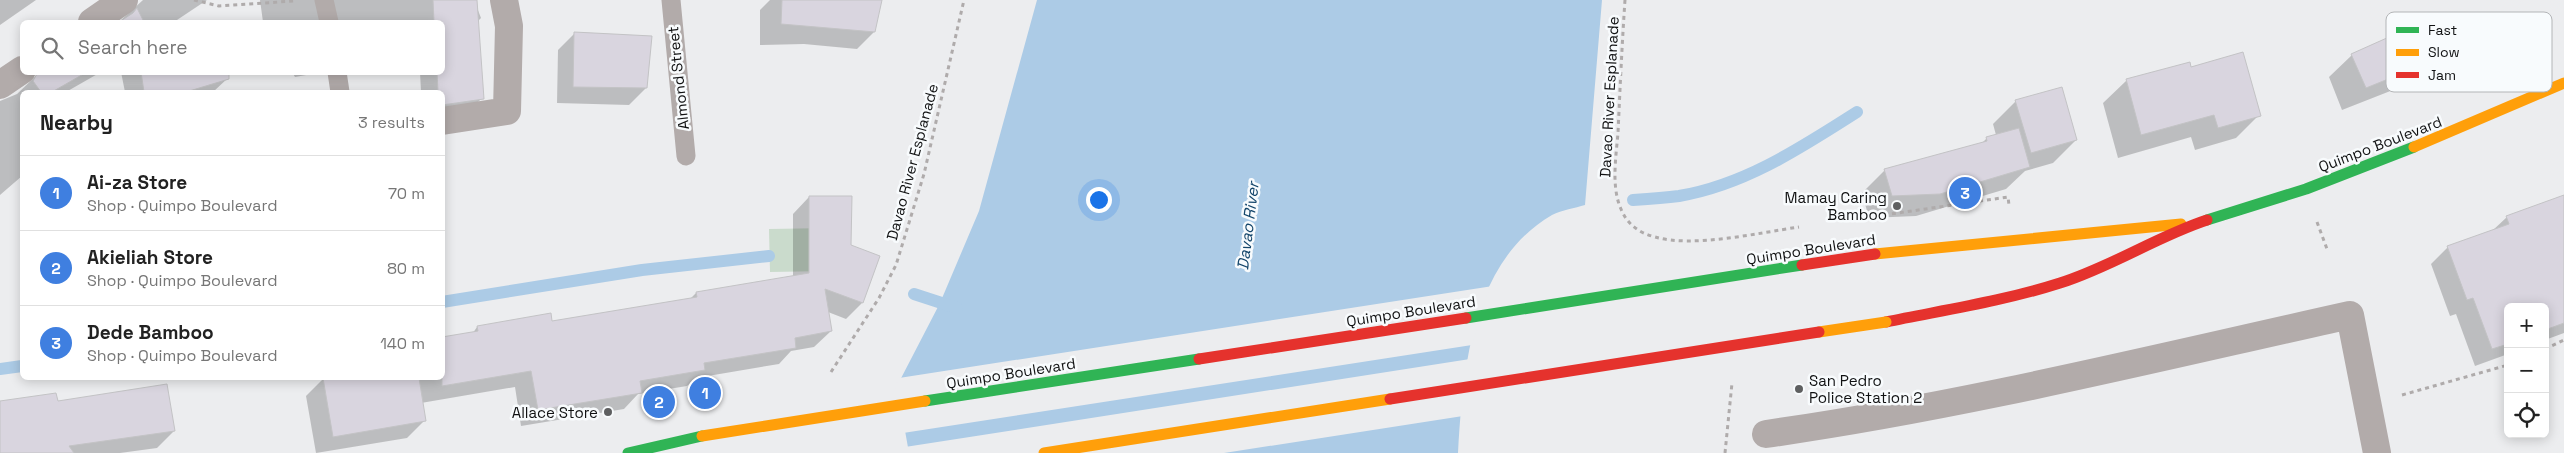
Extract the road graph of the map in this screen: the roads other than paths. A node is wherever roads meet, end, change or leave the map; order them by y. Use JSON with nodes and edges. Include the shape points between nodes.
{"nodes":[{"id":1,"x":124,"y":0,"type":"edge"},
{"id":2,"x":324,"y":0,"type":"edge"},
{"id":3,"x":504,"y":0,"type":"edge"},
{"id":4,"x":671,"y":0,"type":"edge"},
{"id":5,"x":95,"y":20,"type":"edge"},
{"id":6,"x":329,"y":20,"type":"edge"},
{"id":7,"x":337,"y":75,"type":"edge"},
{"id":8,"x":2564,"y":83,"type":"edge"},
{"id":9,"x":2552,"y":88,"type":"edge"},
{"id":10,"x":340,"y":90,"type":"edge"},
{"id":11,"x":2543,"y":92,"type":"edge"},
{"id":12,"x":445,"y":121,"type":"edge"},
{"id":13,"x":686,"y":156,"type":"dead end"},
{"id":14,"x":2202,"y":222,"type":"junction"},
{"id":15,"x":1766,"y":434,"type":"dead end"},
{"id":16,"x":628,"y":453,"type":"edge"},
{"id":17,"x":1044,"y":453,"type":"edge"},
{"id":18,"x":2377,"y":453,"type":"edge"}],
"edges":[{"from":1,"to":5,"type":"street"},
{"from":2,"to":6,"type":"lane"},
{"from":3,"to":12,"type":"street","via":[[509,26],[507,111]]},
{"from":4,"to":13,"type":"lane","name":"Almond Street"},
{"from":7,"to":10,"type":"lane"},
{"from":8,"to":9,"type":"main road","name":"Quimpo Boulevard"},
{"from":11,"to":14,"type":"main road","name":"Quimpo Boulevard","via":[[2450,133],[2306,189]]},
{"from":14,"to":16,"type":"main road","name":"Quimpo Boulevard","bridge":true,"via":[[1875,254],[702,436]]},
{"from":14,"to":17,"type":"main road","name":"Quimpo Boulevard","bridge":true,"via":[[2061,283],[1886,322]]},
{"from":15,"to":18,"type":"street","via":[[1927,407],[2350,315]]}]}
